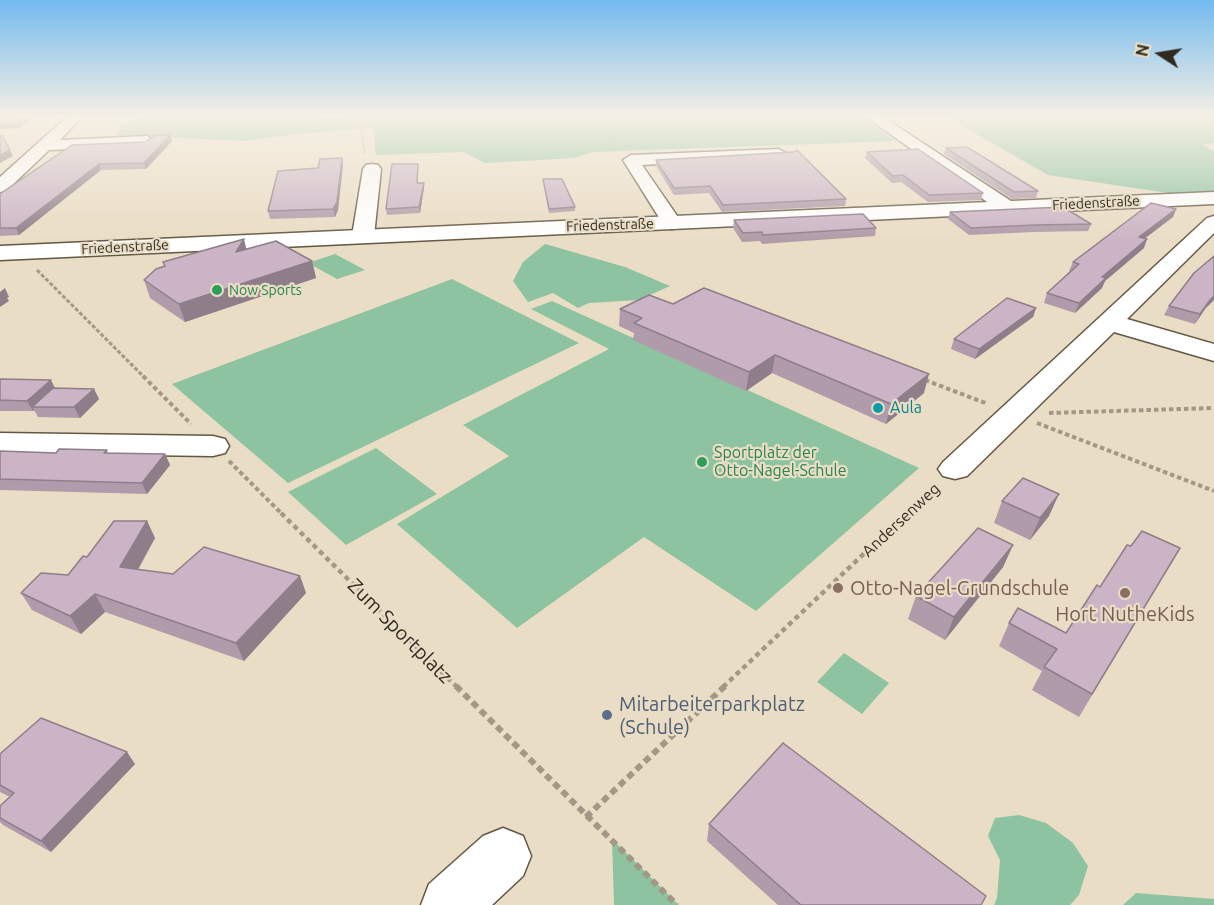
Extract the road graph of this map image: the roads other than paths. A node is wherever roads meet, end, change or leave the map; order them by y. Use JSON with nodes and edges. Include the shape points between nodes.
{"nodes":[{"id":1,"x":32,"y":157,"type":"edge"},
{"id":2,"x":693,"y":157,"type":"edge"},
{"id":3,"x":932,"y":157,"type":"edge"},
{"id":4,"x":372,"y":169,"type":"road end"},
{"id":5,"x":0,"y":187,"type":"edge"},
{"id":6,"x":1214,"y":198,"type":"edge"},
{"id":7,"x":1006,"y":207,"type":"junction"},
{"id":8,"x":1214,"y":222,"type":"edge"},
{"id":9,"x":672,"y":223,"type":"junction"},
{"id":10,"x":363,"y":236,"type":"junction"},
{"id":11,"x":7,"y":254,"type":"edge"},
{"id":12,"x":1110,"y":322,"type":"junction"},
{"id":13,"x":1214,"y":353,"type":"edge"},
{"id":14,"x":0,"y":443,"type":"edge"},
{"id":15,"x":213,"y":446,"type":"road end"},
{"id":16,"x":955,"y":469,"type":"road end"},
{"id":17,"x":503,"y":856,"type":"dead end"},
{"id":18,"x":450,"y":905,"type":"edge"}],
"edges":[{"from":1,"to":5,"type":"street"},
{"from":2,"to":9,"type":"street","via":[[631,160]]},
{"from":3,"to":7,"type":"street"},
{"from":4,"to":10,"type":"street"},
{"from":6,"to":7,"type":"street","name":"Friedenstraße"},
{"from":7,"to":9,"type":"street","name":"Friedenstraße"},
{"from":8,"to":12,"type":"street","name":"Andersenweg"},
{"from":9,"to":10,"type":"street","name":"Friedenstraße"},
{"from":10,"to":11,"type":"street","name":"Friedenstraße"},
{"from":12,"to":13,"type":"street"},
{"from":12,"to":16,"type":"street","name":"Andersenweg"},
{"from":14,"to":15,"type":"street"},
{"from":17,"to":18,"type":"street"}]}
